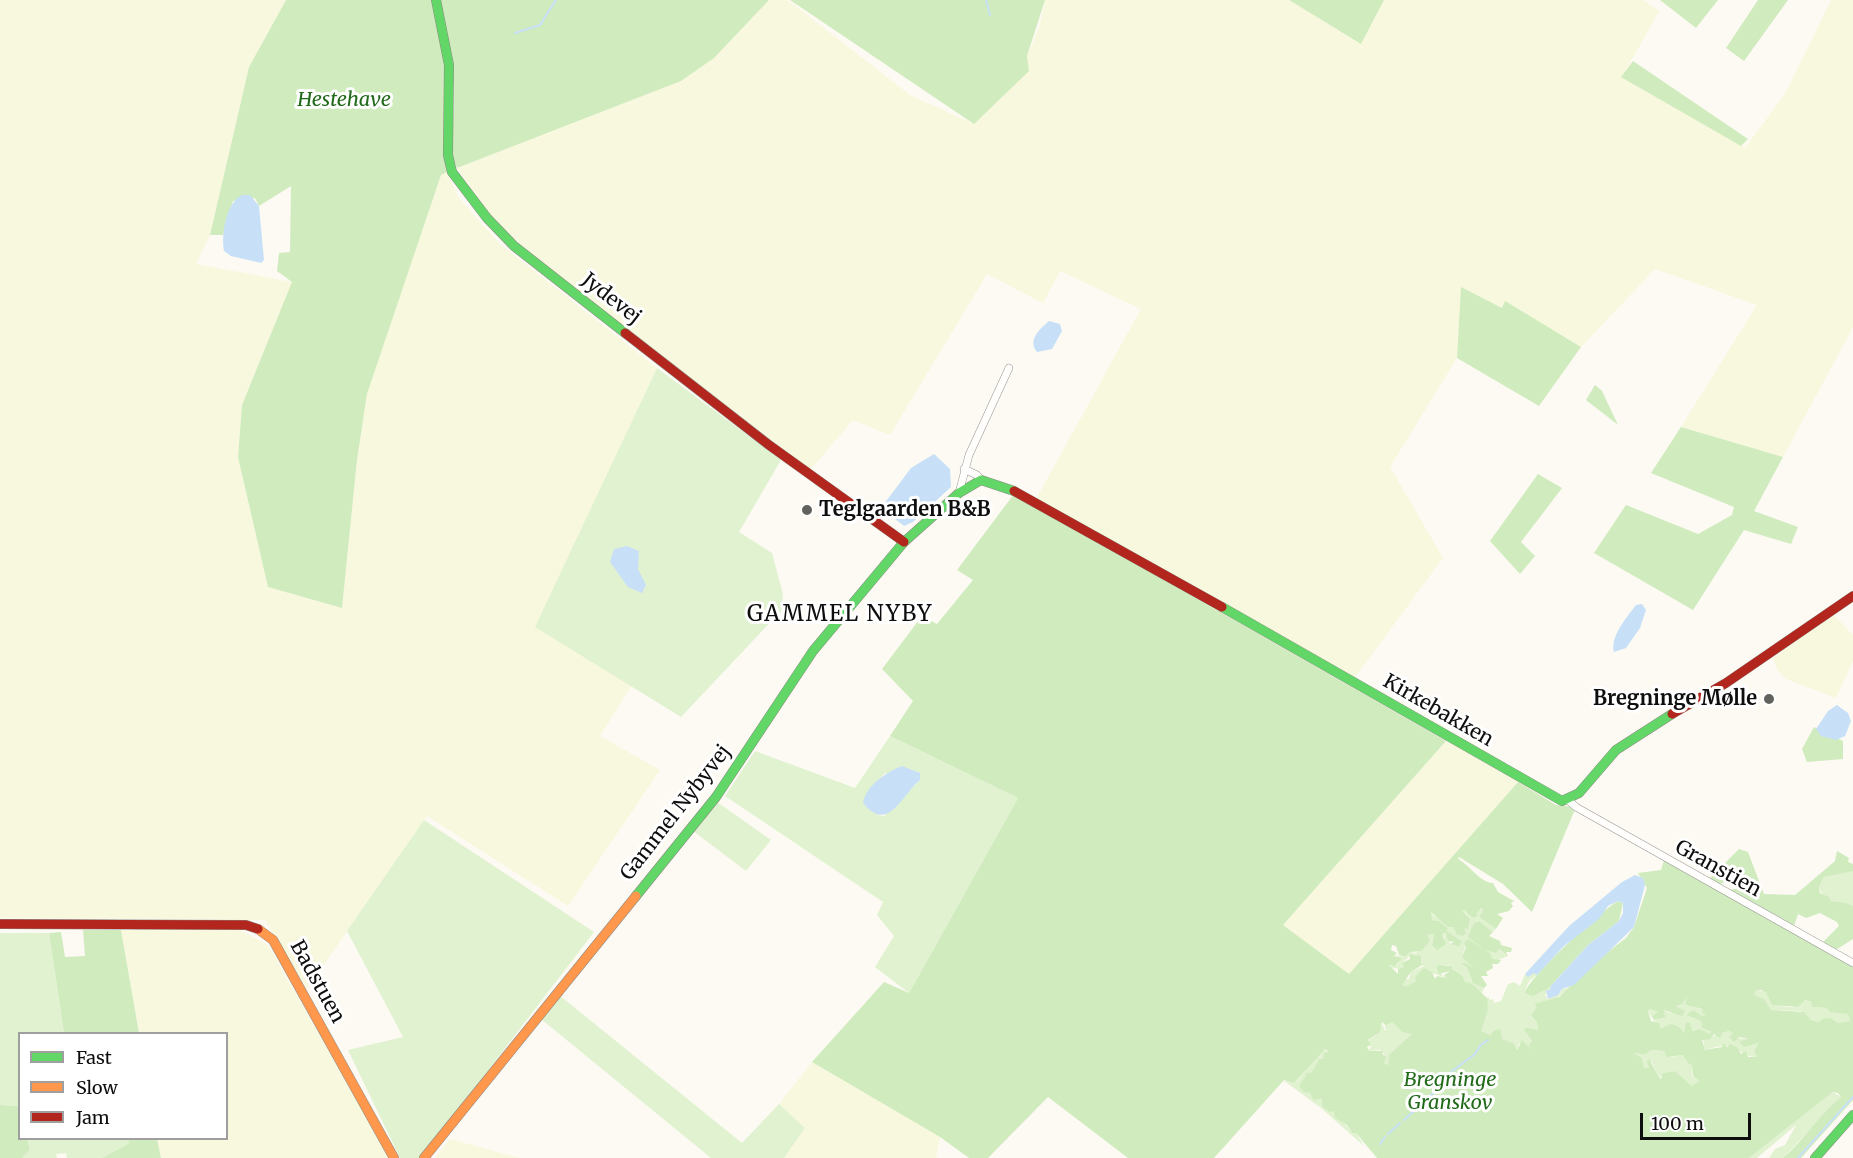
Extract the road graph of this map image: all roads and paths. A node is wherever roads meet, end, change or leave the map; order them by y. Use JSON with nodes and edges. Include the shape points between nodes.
{"nodes":[{"id":1,"x":436,"y":0,"type":"edge"},
{"id":2,"x":1009,"y":368,"type":"dead end"},
{"id":3,"x":964,"y":469,"type":"junction"},
{"id":4,"x":981,"y":480,"type":"junction"},
{"id":5,"x":958,"y":493,"type":"junction"},
{"id":6,"x":904,"y":542,"type":"junction"},
{"id":7,"x":1853,"y":596,"type":"edge"},
{"id":8,"x":1568,"y":800,"type":"junction"},
{"id":9,"x":0,"y":924,"type":"edge"},
{"id":10,"x":1853,"y":963,"type":"edge"},
{"id":11,"x":1853,"y":1115,"type":"edge"},
{"id":12,"x":394,"y":1158,"type":"edge"},
{"id":13,"x":424,"y":1158,"type":"edge"},
{"id":14,"x":1815,"y":1158,"type":"edge"}],
"edges":[{"from":1,"to":6,"type":"street","name":"Jydevej","via":[[449,65],[448,155],[452,172],[487,218],[514,246],[769,445]]},
{"from":2,"to":3,"type":"street"},
{"from":3,"to":4,"type":"street"},
{"from":3,"to":5,"type":"street"},
{"from":4,"to":5,"type":"street","name":"Gammel Nybyvej"},
{"from":4,"to":8,"type":"street","name":"Kirkebakken","via":[[1005,486],[1029,499],[1551,797]]},
{"from":5,"to":6,"type":"street","name":"Gammel Nybyvej"},
{"from":6,"to":13,"type":"street","name":"Gammel Nybyvej","via":[[813,651],[716,797]]},
{"from":7,"to":8,"type":"street","via":[[1726,683],[1634,736]]},
{"from":8,"to":10,"type":"street","name":"Granstien"},
{"from":9,"to":12,"type":"street","name":"Badstuen","via":[[246,925],[262,930],[273,940]]},
{"from":11,"to":14,"type":"street"}]}
